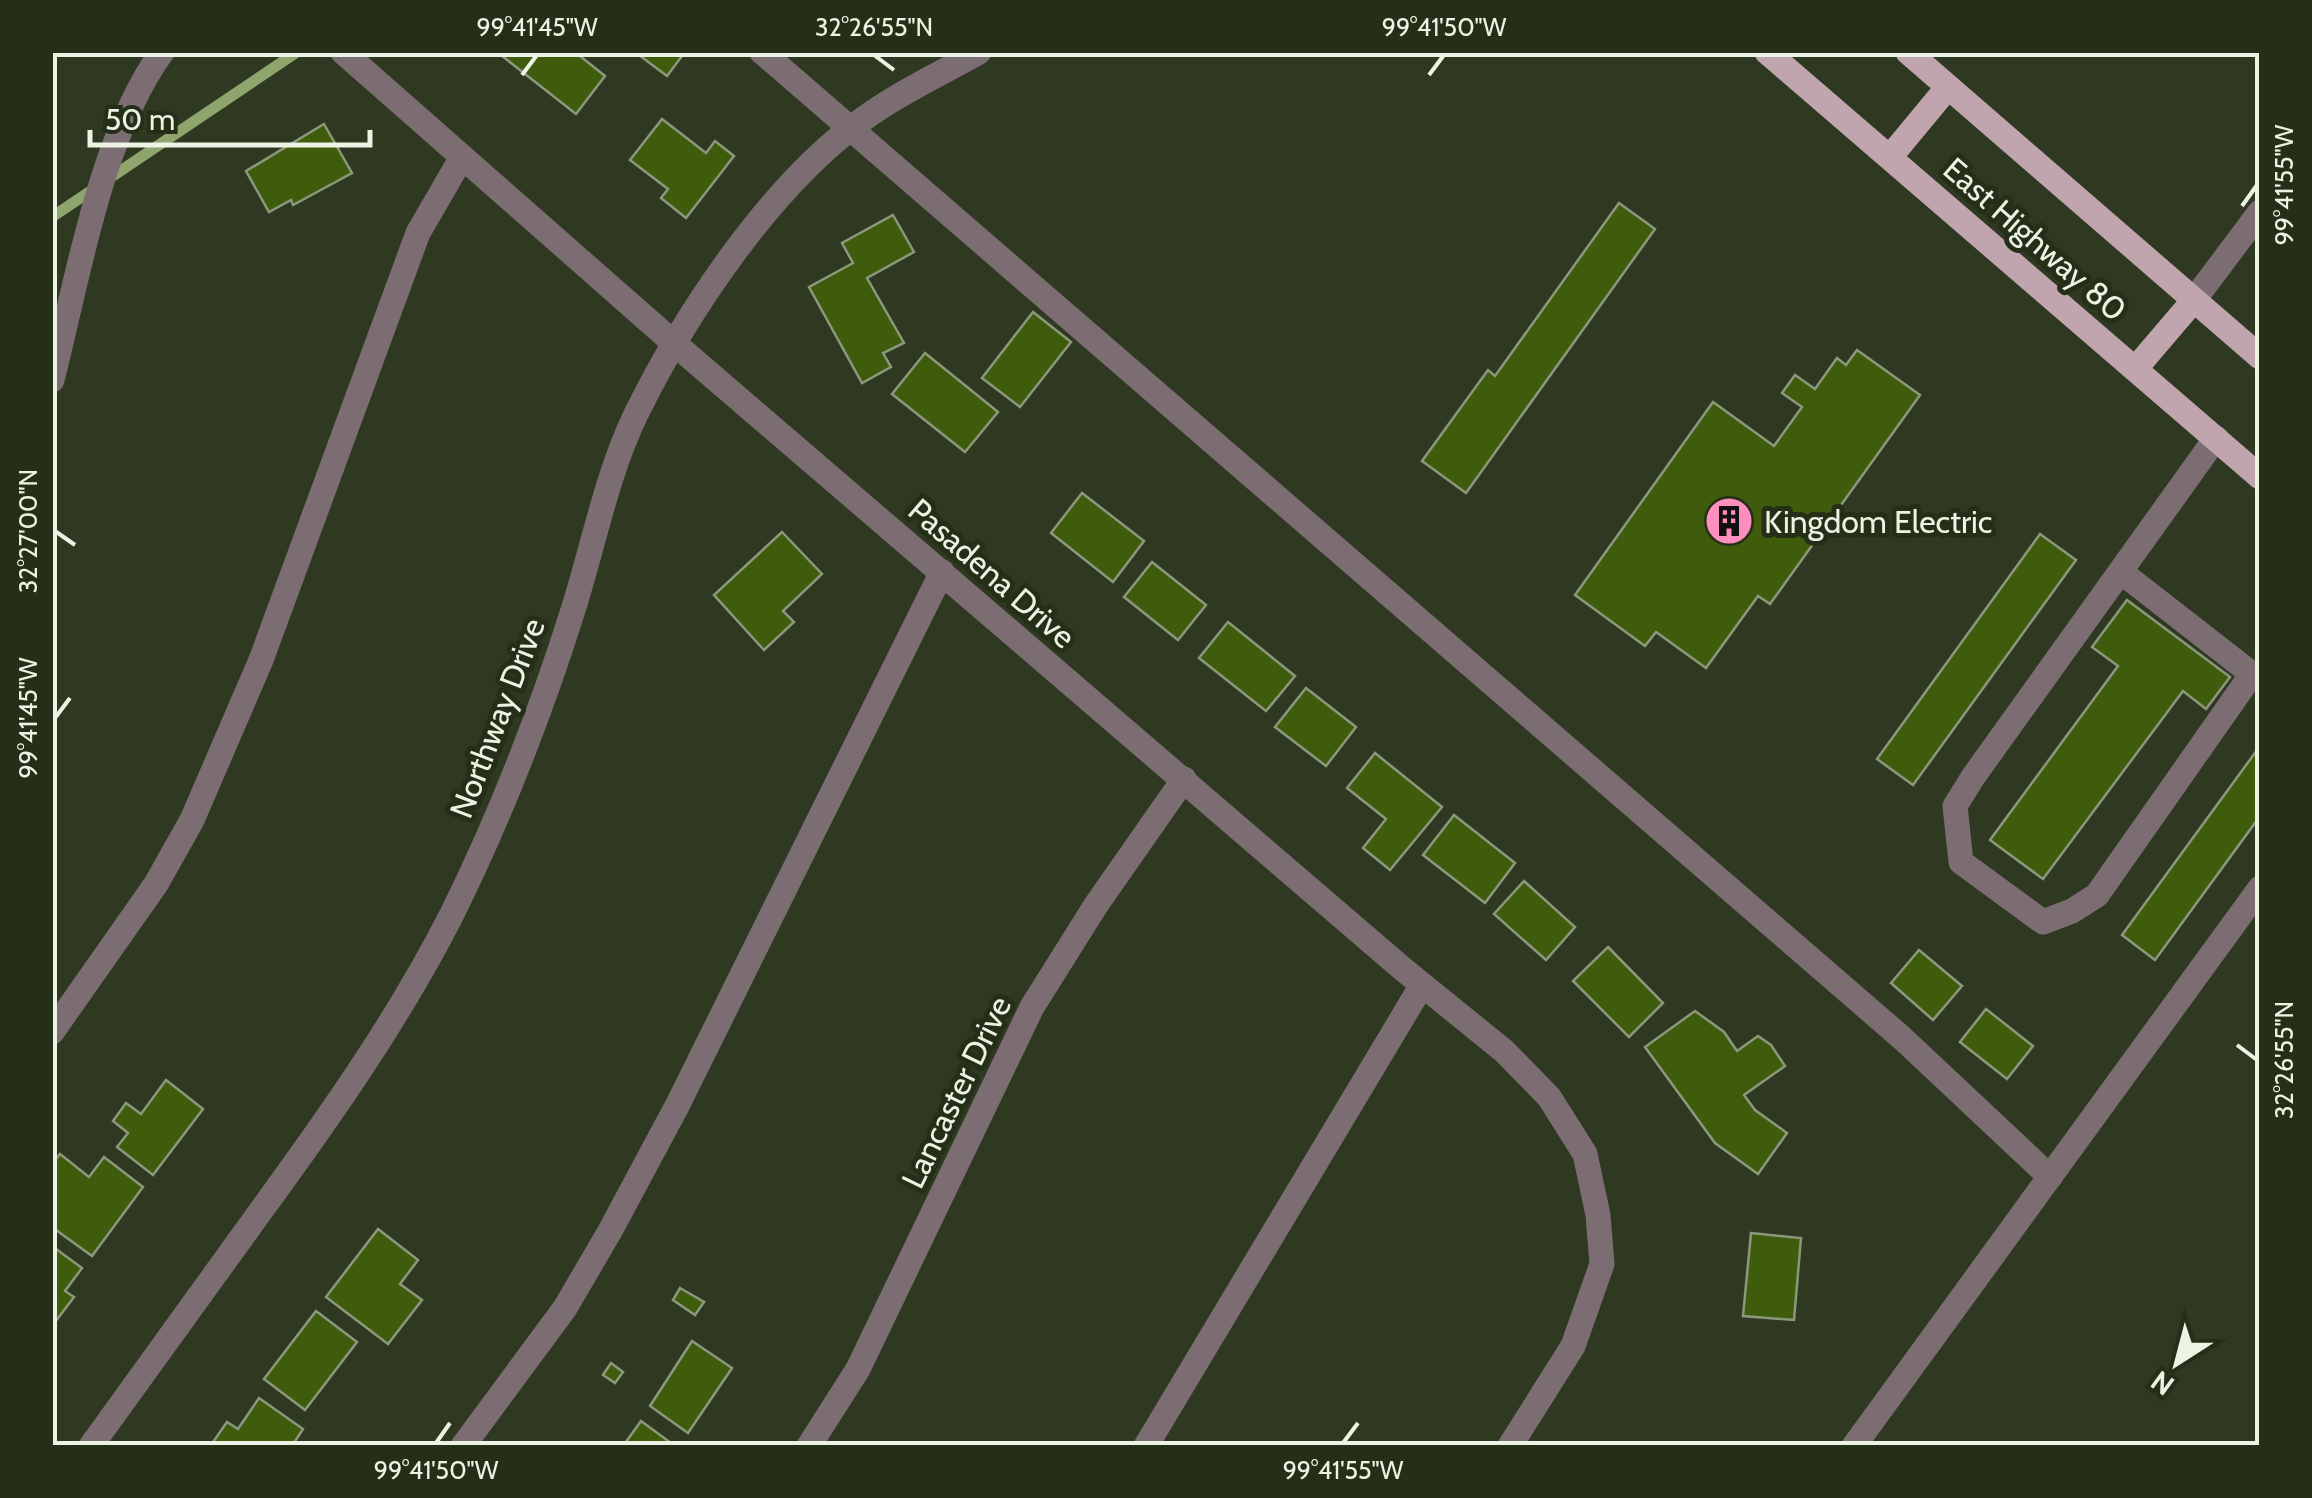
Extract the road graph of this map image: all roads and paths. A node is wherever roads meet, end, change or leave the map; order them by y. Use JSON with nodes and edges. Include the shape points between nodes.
{"nodes":[{"id":1,"x":162,"y":52,"type":"edge"},
{"id":2,"x":343,"y":52,"type":"edge"},
{"id":3,"x":762,"y":52,"type":"edge"},
{"id":4,"x":979,"y":52,"type":"edge"},
{"id":5,"x":1767,"y":52,"type":"edge"},
{"id":6,"x":1908,"y":52,"type":"edge"},
{"id":7,"x":1948,"y":87,"type":"junction"},
{"id":8,"x":849,"y":130,"type":"junction"},
{"id":9,"x":462,"y":156,"type":"junction"},
{"id":10,"x":1890,"y":157,"type":"junction"},
{"id":11,"x":2260,"y":212,"type":"edge"},
{"id":12,"x":2194,"y":300,"type":"junction"},
{"id":13,"x":675,"y":344,"type":"junction"},
{"id":14,"x":2260,"y":357,"type":"edge"},
{"id":15,"x":2136,"y":368,"type":"junction"},
{"id":16,"x":52,"y":380,"type":"edge"},
{"id":17,"x":2216,"y":438,"type":"junction"},
{"id":18,"x":2260,"y":477,"type":"edge"},
{"id":19,"x":942,"y":572,"type":"junction"},
{"id":20,"x":2120,"y":572,"type":"junction"},
{"id":21,"x":2256,"y":669,"type":"edge"},
{"id":22,"x":1184,"y":780,"type":"junction"},
{"id":23,"x":2260,"y":888,"type":"edge"},
{"id":24,"x":1422,"y":985,"type":"junction"},
{"id":25,"x":52,"y":1032,"type":"edge"},
{"id":26,"x":2050,"y":1177,"type":"junction"},
{"id":27,"x":91,"y":1446,"type":"edge"},
{"id":28,"x":463,"y":1446,"type":"edge"},
{"id":29,"x":809,"y":1446,"type":"edge"},
{"id":30,"x":1146,"y":1446,"type":"edge"},
{"id":31,"x":1510,"y":1446,"type":"edge"},
{"id":32,"x":1854,"y":1446,"type":"edge"}],
"edges":[{"from":1,"to":16,"type":"street","via":[[114,150]]},
{"from":2,"to":9,"type":"street","name":"Pasadena Drive"},
{"from":3,"to":8,"type":"street"},
{"from":4,"to":8,"type":"street","name":"Northway Drive"},
{"from":5,"to":10,"type":"main road","name":"East Highway 80"},
{"from":6,"to":7,"type":"main road","name":"East Highway 80"},
{"from":7,"to":10,"type":"main road"},
{"from":7,"to":12,"type":"main road","name":"East Highway 80"},
{"from":8,"to":13,"type":"street","name":"Northway Drive","via":[[759,221]]},
{"from":8,"to":26,"type":"street","via":[[1902,1038]]},
{"from":9,"to":13,"type":"street","name":"Pasadena Drive"},
{"from":9,"to":25,"type":"street","via":[[418,233],[261,660],[192,820],[156,884]]},
{"from":10,"to":15,"type":"main road","name":"East Highway 80"},
{"from":11,"to":12,"type":"street"},
{"from":12,"to":14,"type":"main road","name":"East Highway 80"},
{"from":12,"to":15,"type":"main road"},
{"from":13,"to":19,"type":"street","name":"Pasadena Drive"},
{"from":13,"to":27,"type":"street","name":"Northway Drive","via":[[623,448],[529,741],[418,979],[358,1078]]},
{"from":15,"to":17,"type":"main road","name":"East Highway 80"},
{"from":17,"to":18,"type":"main road","name":"East Highway 80"},
{"from":17,"to":20,"type":"street"},
{"from":19,"to":22,"type":"street","name":"Pasadena Drive"},
{"from":19,"to":28,"type":"street","via":[[610,1231],[564,1308]]},
{"from":20,"to":21,"type":"street"},
{"from":20,"to":21,"type":"street","via":[[1956,806],[1961,862],[2042,922],[2097,895]]},
{"from":22,"to":24,"type":"street","name":"Pasadena Drive"},
{"from":22,"to":29,"type":"street","name":"Lancaster Drive","via":[[1032,1007],[858,1369]]},
{"from":23,"to":26,"type":"street"},
{"from":24,"to":30,"type":"street"},
{"from":24,"to":31,"type":"street","name":"Pasadena Drive","via":[[1550,1097],[1585,1154],[1598,1215],[1602,1264],[1574,1346]]},
{"from":26,"to":32,"type":"street"}]}
